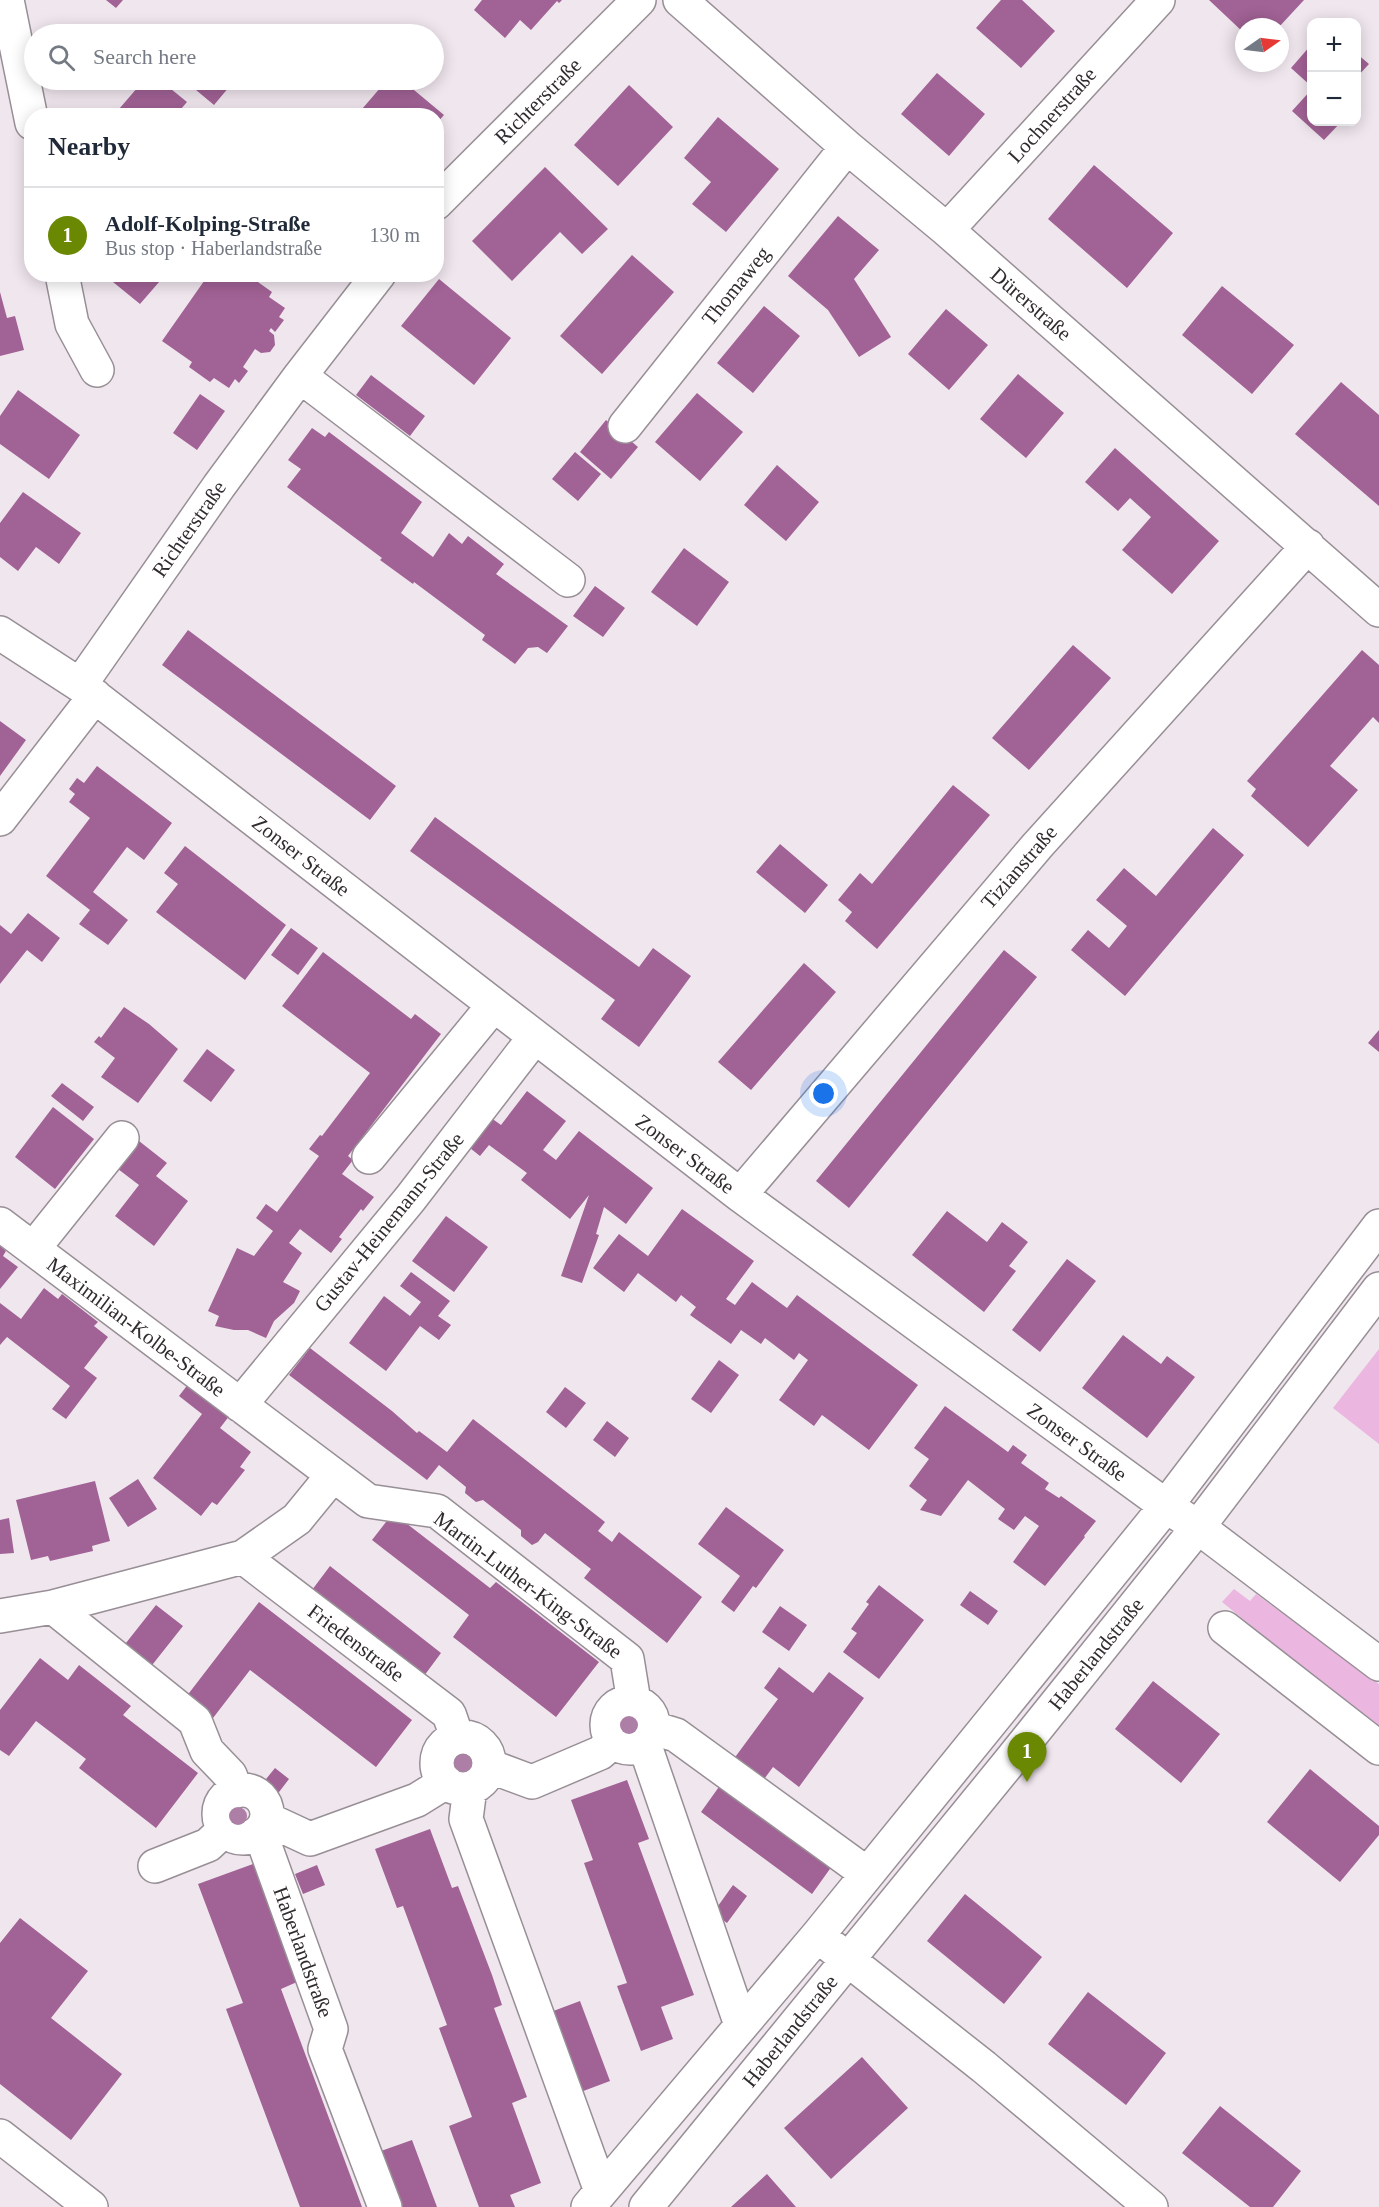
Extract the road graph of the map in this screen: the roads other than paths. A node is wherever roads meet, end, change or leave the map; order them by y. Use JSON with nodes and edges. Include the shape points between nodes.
{"nodes":[{"id":1,"x":7,"y":0,"type":"edge"},
{"id":2,"x":639,"y":0,"type":"edge"},
{"id":3,"x":680,"y":0,"type":"edge"},
{"id":4,"x":1158,"y":0,"type":"edge"},
{"id":5,"x":24,"y":84,"type":"edge"},
{"id":6,"x":25,"y":90,"type":"edge"},
{"id":7,"x":29,"y":108,"type":"edge"},
{"id":8,"x":847,"y":147,"type":"junction"},
{"id":9,"x":444,"y":195,"type":"edge"},
{"id":10,"x":947,"y":231,"type":"junction"},
{"id":11,"x":64,"y":282,"type":"edge"},
{"id":12,"x":373,"y":282,"type":"edge"},
{"id":13,"x":97,"y":370,"type":"dead end"},
{"id":14,"x":300,"y":376,"type":"junction"},
{"id":15,"x":625,"y":426,"type":"dead end"},
{"id":16,"x":1308,"y":546,"type":"junction"},
{"id":17,"x":567,"y":580,"type":"dead end"},
{"id":18,"x":1379,"y":610,"type":"edge"},
{"id":19,"x":0,"y":633,"type":"edge"},
{"id":20,"x":87,"y":691,"type":"junction"},
{"id":21,"x":0,"y":819,"type":"edge"},
{"id":22,"x":493,"y":1005,"type":"junction"},
{"id":23,"x":534,"y":1038,"type":"junction"},
{"id":24,"x":122,"y":1138,"type":"dead end"},
{"id":25,"x":369,"y":1157,"type":"dead end"},
{"id":26,"x":740,"y":1196,"type":"junction"},
{"id":27,"x":0,"y":1224,"type":"edge"},
{"id":28,"x":1379,"y":1226,"type":"edge"},
{"id":29,"x":33,"y":1249,"type":"junction"},
{"id":30,"x":1379,"y":1289,"type":"edge"},
{"id":31,"x":240,"y":1405,"type":"junction"},
{"id":32,"x":333,"y":1475,"type":"junction"},
{"id":33,"x":1166,"y":1506,"type":"junction"},
{"id":34,"x":1198,"y":1527,"type":"junction"},
{"id":35,"x":243,"y":1557,"type":"junction"},
{"id":36,"x":53,"y":1607,"type":"junction"},
{"id":37,"x":0,"y":1616,"type":"edge"},
{"id":38,"x":1225,"y":1628,"type":"dead end"},
{"id":39,"x":1379,"y":1664,"type":"edge"},
{"id":40,"x":457,"y":1737,"type":"junction"},
{"id":41,"x":637,"y":1738,"type":"junction"},
{"id":42,"x":1379,"y":1748,"type":"edge"},
{"id":43,"x":468,"y":1779,"type":"junction"},
{"id":44,"x":236,"y":1790,"type":"junction"},
{"id":45,"x":263,"y":1826,"type":"junction"},
{"id":46,"x":225,"y":1830,"type":"junction"},
{"id":47,"x":154,"y":1866,"type":"dead end"},
{"id":48,"x":866,"y":1873,"type":"junction"},
{"id":49,"x":818,"y":1935,"type":"junction"},
{"id":50,"x":847,"y":1960,"type":"junction"},
{"id":51,"x":741,"y":2025,"type":"junction"},
{"id":52,"x":0,"y":2136,"type":"edge"},
{"id":53,"x":594,"y":2199,"type":"edge"},
{"id":54,"x":91,"y":2207,"type":"edge"},
{"id":55,"x":385,"y":2207,"type":"edge"},
{"id":56,"x":646,"y":2207,"type":"edge"},
{"id":57,"x":1151,"y":2207,"type":"edge"}],
"edges":[{"from":1,"to":5,"type":"street"},
{"from":2,"to":9,"type":"street","name":"Richterstraße"},
{"from":3,"to":8,"type":"street","name":"Dürerstraße"},
{"from":4,"to":10,"type":"street","name":"Lochnerstraße"},
{"from":6,"to":7,"type":"street"},
{"from":8,"to":10,"type":"street","name":"Dürerstraße"},
{"from":8,"to":15,"type":"street","name":"Thomaweg"},
{"from":10,"to":16,"type":"street","name":"Dürerstraße"},
{"from":11,"to":13,"type":"street","via":[[72,324]]},
{"from":12,"to":14,"type":"street","name":"Richterstraße"},
{"from":14,"to":17,"type":"street"},
{"from":14,"to":20,"type":"street","name":"Richterstraße","via":[[219,486]]},
{"from":16,"to":18,"type":"street","name":"Dürerstraße"},
{"from":16,"to":26,"type":"street","name":"Tizianstraße","via":[[1037,846]]},
{"from":19,"to":20,"type":"street","name":"Zonser Straße"},
{"from":20,"to":21,"type":"street","name":"Richterstraße"},
{"from":20,"to":22,"type":"street","name":"Zonser Straße"},
{"from":22,"to":23,"type":"street","name":"Zonser Straße"},
{"from":22,"to":25,"type":"street"},
{"from":23,"to":26,"type":"street","name":"Zonser Straße"},
{"from":23,"to":31,"type":"street","name":"Gustav-Heinemann-Straße","via":[[410,1198]]},
{"from":24,"to":29,"type":"street","name":"Maximilian-Kolbe-Straße"},
{"from":26,"to":33,"type":"street","name":"Zonser Straße"},
{"from":27,"to":29,"type":"street","name":"Maximilian-Kolbe-Straße"},
{"from":28,"to":33,"type":"street","name":"Haberlandstraße"},
{"from":29,"to":31,"type":"street","name":"Maximilian-Kolbe-Straße"},
{"from":30,"to":34,"type":"street","name":"Haberlandstraße"},
{"from":31,"to":32,"type":"street","name":"Martin-Luther-King-Straße"},
{"from":32,"to":35,"type":"street","via":[[297,1519]]},
{"from":32,"to":41,"type":"street","name":"Martin-Luther-King-Straße","via":[[368,1502],[437,1511],[627,1659],[634,1702],[650,1714]]},
{"from":33,"to":34,"type":"street","name":"Zonser Straße"},
{"from":33,"to":48,"type":"street","name":"Haberlandstraße"},
{"from":34,"to":39,"type":"street","name":"Zonser Straße"},
{"from":34,"to":50,"type":"street","name":"Haberlandstraße"},
{"from":35,"to":36,"type":"street"},
{"from":35,"to":40,"type":"street","name":"Friedenstraße","via":[[449,1714]]},
{"from":36,"to":37,"type":"street"},
{"from":36,"to":44,"type":"street","via":[[195,1721],[207,1751],[230,1775]]},
{"from":38,"to":42,"type":"street"},
{"from":40,"to":43,"type":"street","via":[[481,1743],[486,1750]]},
{"from":40,"to":43,"type":"street","via":[[440,1753],[438,1768]]},
{"from":41,"to":43,"type":"street","via":[[532,1782]]},
{"from":41,"to":48,"type":"street","via":[[676,1736]]},
{"from":41,"to":51,"type":"street","name":"Haberlandstraße"},
{"from":43,"to":45,"type":"street","via":[[310,1839]]},
{"from":43,"to":53,"type":"street","name":"Haberlandstraße","via":[[466,1819]]},
{"from":44,"to":45,"type":"street","via":[[245,1789],[260,1796],[265,1803]]},
{"from":44,"to":46,"type":"street","via":[[219,1807]]},
{"from":45,"to":46,"type":"street","via":[[246,1838]]},
{"from":45,"to":55,"type":"street","name":"Haberlandstraße","via":[[331,2029],[325,2049]]},
{"from":46,"to":47,"type":"street","via":[[208,1845]]},
{"from":48,"to":49,"type":"street","name":"Haberlandstraße"},
{"from":49,"to":50,"type":"street"},
{"from":49,"to":51,"type":"street","name":"Haberlandstraße"},
{"from":50,"to":56,"type":"street","name":"Haberlandstraße"},
{"from":50,"to":57,"type":"street","via":[[984,2067]]},
{"from":51,"to":53,"type":"street","name":"Haberlandstraße"},
{"from":52,"to":54,"type":"street"}]}
